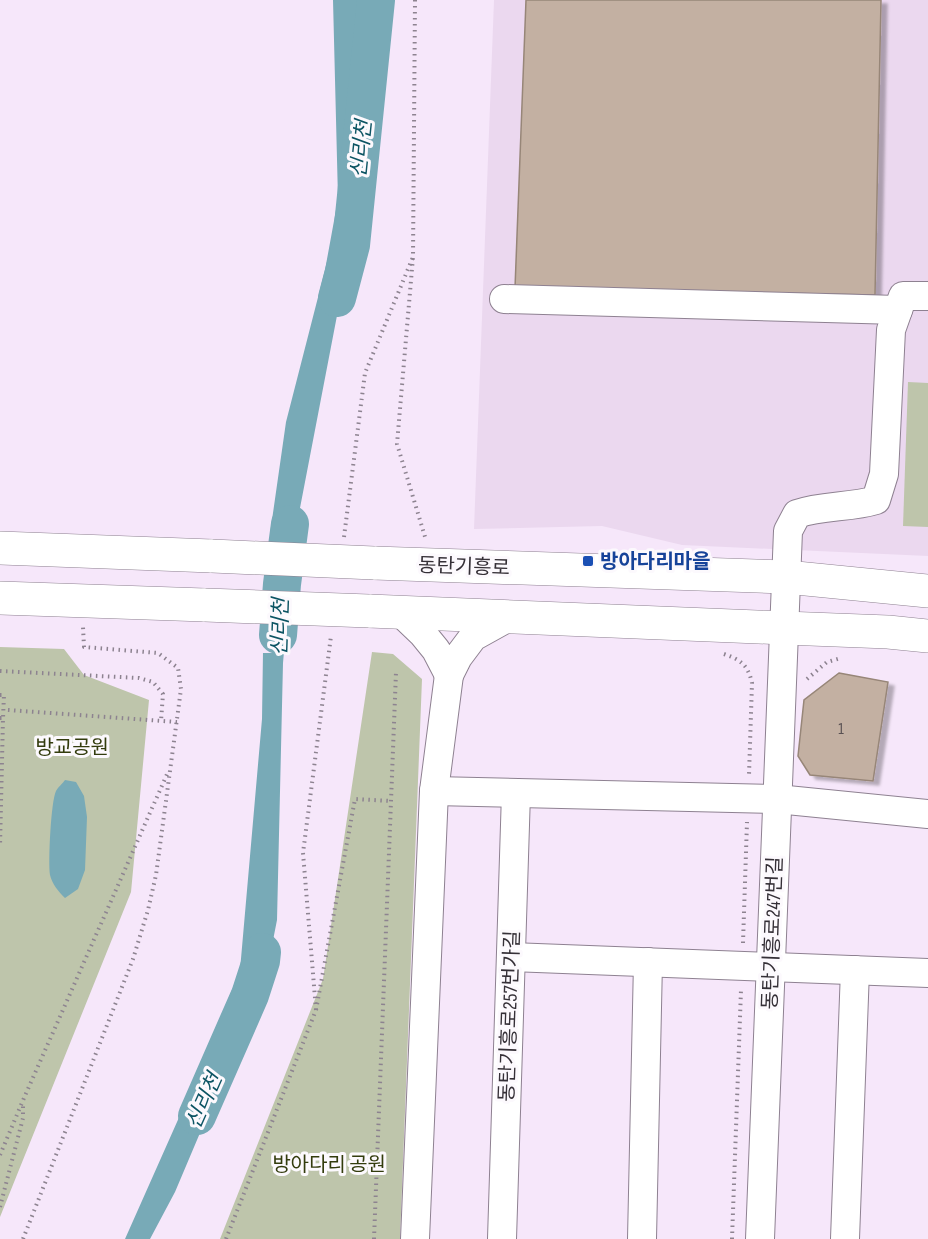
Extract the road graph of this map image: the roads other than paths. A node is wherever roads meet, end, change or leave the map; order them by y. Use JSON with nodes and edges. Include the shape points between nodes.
{"nodes":[{"id":1,"x":928,"y":296,"type":"edge"},
{"id":2,"x":504,"y":299,"type":"dead end"},
{"id":3,"x":898,"y":310,"type":"junction"},
{"id":4,"x":0,"y":548,"type":"edge"},
{"id":5,"x":786,"y":577,"type":"junction"},
{"id":6,"x":928,"y":591,"type":"edge"},
{"id":7,"x":0,"y":598,"type":"edge"},
{"id":8,"x":384,"y":612,"type":"junction"},
{"id":9,"x":509,"y":617,"type":"junction"},
{"id":10,"x":784,"y":628,"type":"junction"},
{"id":11,"x":928,"y":636,"type":"edge"},
{"id":12,"x":449,"y":675,"type":"junction"},
{"id":13,"x":434,"y":791,"type":"junction"},
{"id":14,"x":516,"y":793,"type":"junction"},
{"id":15,"x":777,"y":799,"type":"junction"},
{"id":16,"x":928,"y":814,"type":"edge"},
{"id":17,"x":511,"y":957,"type":"junction"},
{"id":18,"x":648,"y":962,"type":"junction"},
{"id":19,"x":771,"y":967,"type":"junction"},
{"id":20,"x":855,"y":970,"type":"junction"},
{"id":21,"x":928,"y":973,"type":"edge"},
{"id":22,"x":416,"y":1239,"type":"edge"},
{"id":23,"x":502,"y":1239,"type":"edge"},
{"id":24,"x":642,"y":1239,"type":"edge"},
{"id":25,"x":760,"y":1239,"type":"edge"},
{"id":26,"x":845,"y":1239,"type":"edge"}],
"edges":[{"from":1,"to":3,"type":"street","via":[[903,296]]},
{"from":2,"to":3,"type":"street"},
{"from":3,"to":5,"type":"street","name":"동탄기흥로247번길","via":[[891,330],[884,474],[876,500],[812,508],[797,514],[788,531]]},
{"from":4,"to":5,"type":"main road","name":"동탄기흥로","bridge":true},
{"from":5,"to":6,"type":"main road","name":"동탄기흥로"},
{"from":5,"to":10,"type":"street","name":"동탄기흥로247번길"},
{"from":7,"to":8,"type":"main road","bridge":true},
{"from":8,"to":9,"type":"main road"},
{"from":8,"to":12,"type":"street","via":[[423,634]]},
{"from":9,"to":10,"type":"main road"},
{"from":9,"to":12,"type":"street","via":[[473,637]]},
{"from":10,"to":11,"type":"main road"},
{"from":10,"to":15,"type":"street","name":"동탄기흥로247번길"},
{"from":12,"to":13,"type":"street"},
{"from":13,"to":14,"type":"street"},
{"from":13,"to":22,"type":"street"},
{"from":14,"to":15,"type":"street"},
{"from":14,"to":17,"type":"street","name":"동탄기흥로257번가길"},
{"from":15,"to":16,"type":"street"},
{"from":15,"to":19,"type":"street","name":"동탄기흥로247번길"},
{"from":17,"to":18,"type":"street"},
{"from":17,"to":23,"type":"street","name":"동탄기흥로257번가길"},
{"from":18,"to":19,"type":"street"},
{"from":18,"to":24,"type":"street"},
{"from":19,"to":20,"type":"street"},
{"from":19,"to":25,"type":"street","name":"동탄기흥로247번길"},
{"from":20,"to":21,"type":"street"},
{"from":20,"to":26,"type":"street"}]}
